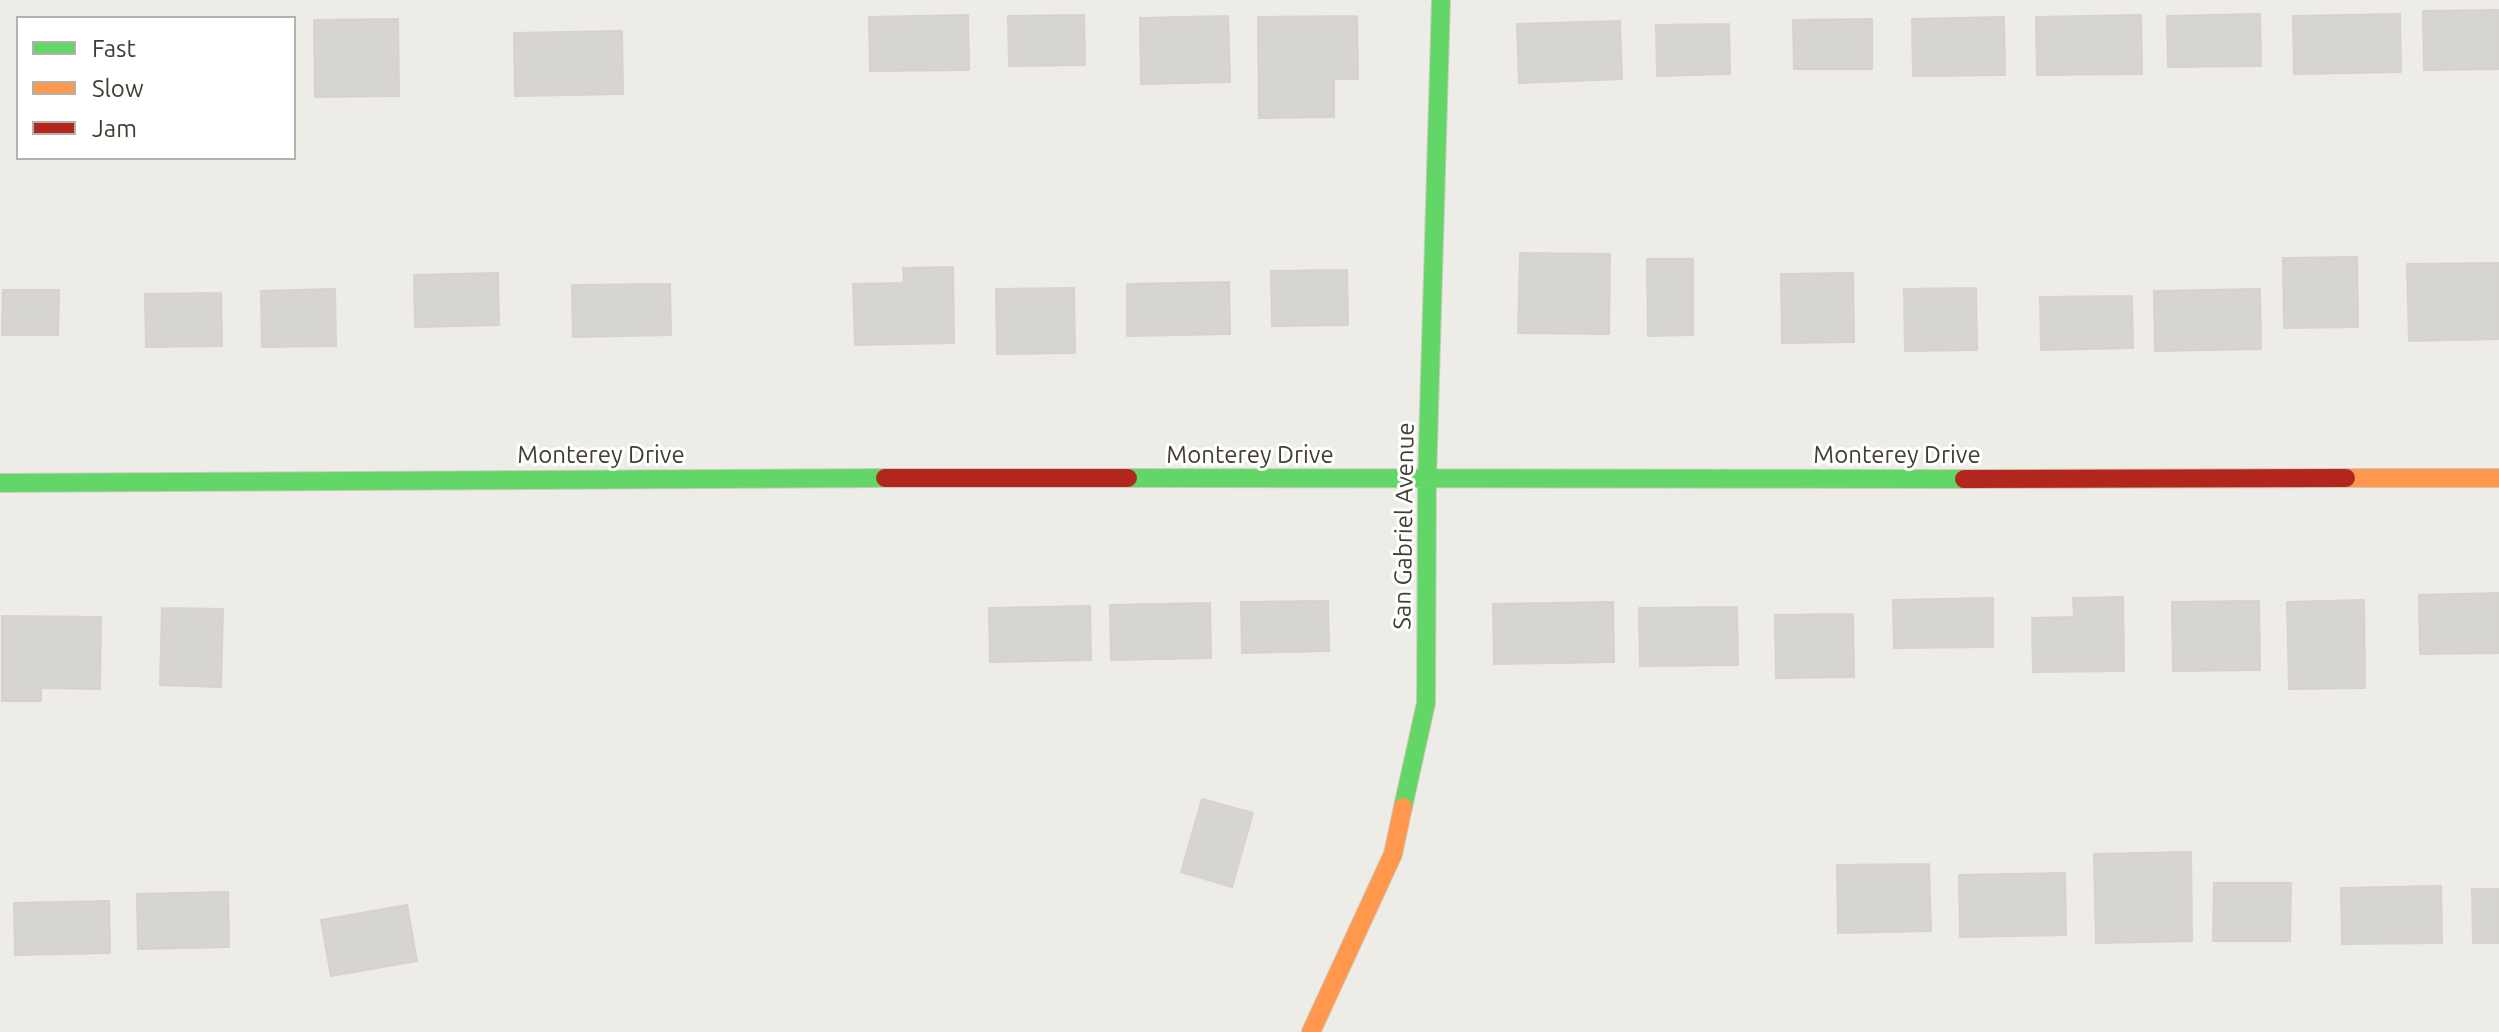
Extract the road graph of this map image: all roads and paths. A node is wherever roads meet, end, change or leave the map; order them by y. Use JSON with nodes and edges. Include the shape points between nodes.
{"nodes":[{"id":1,"x":1441,"y":0,"type":"edge"},
{"id":2,"x":2499,"y":478,"type":"edge"},
{"id":3,"x":1427,"y":480,"type":"junction"},
{"id":4,"x":0,"y":483,"type":"edge"},
{"id":5,"x":1311,"y":1032,"type":"edge"}],
"edges":[{"from":1,"to":3,"type":"street","name":"San Gabriel Avenue"},
{"from":2,"to":3,"type":"street","name":"Monterey Drive"},
{"from":3,"to":4,"type":"street","name":"Monterey Drive"},
{"from":3,"to":5,"type":"street","name":"San Gabriel Avenue","via":[[1426,703],[1393,854]]}]}
